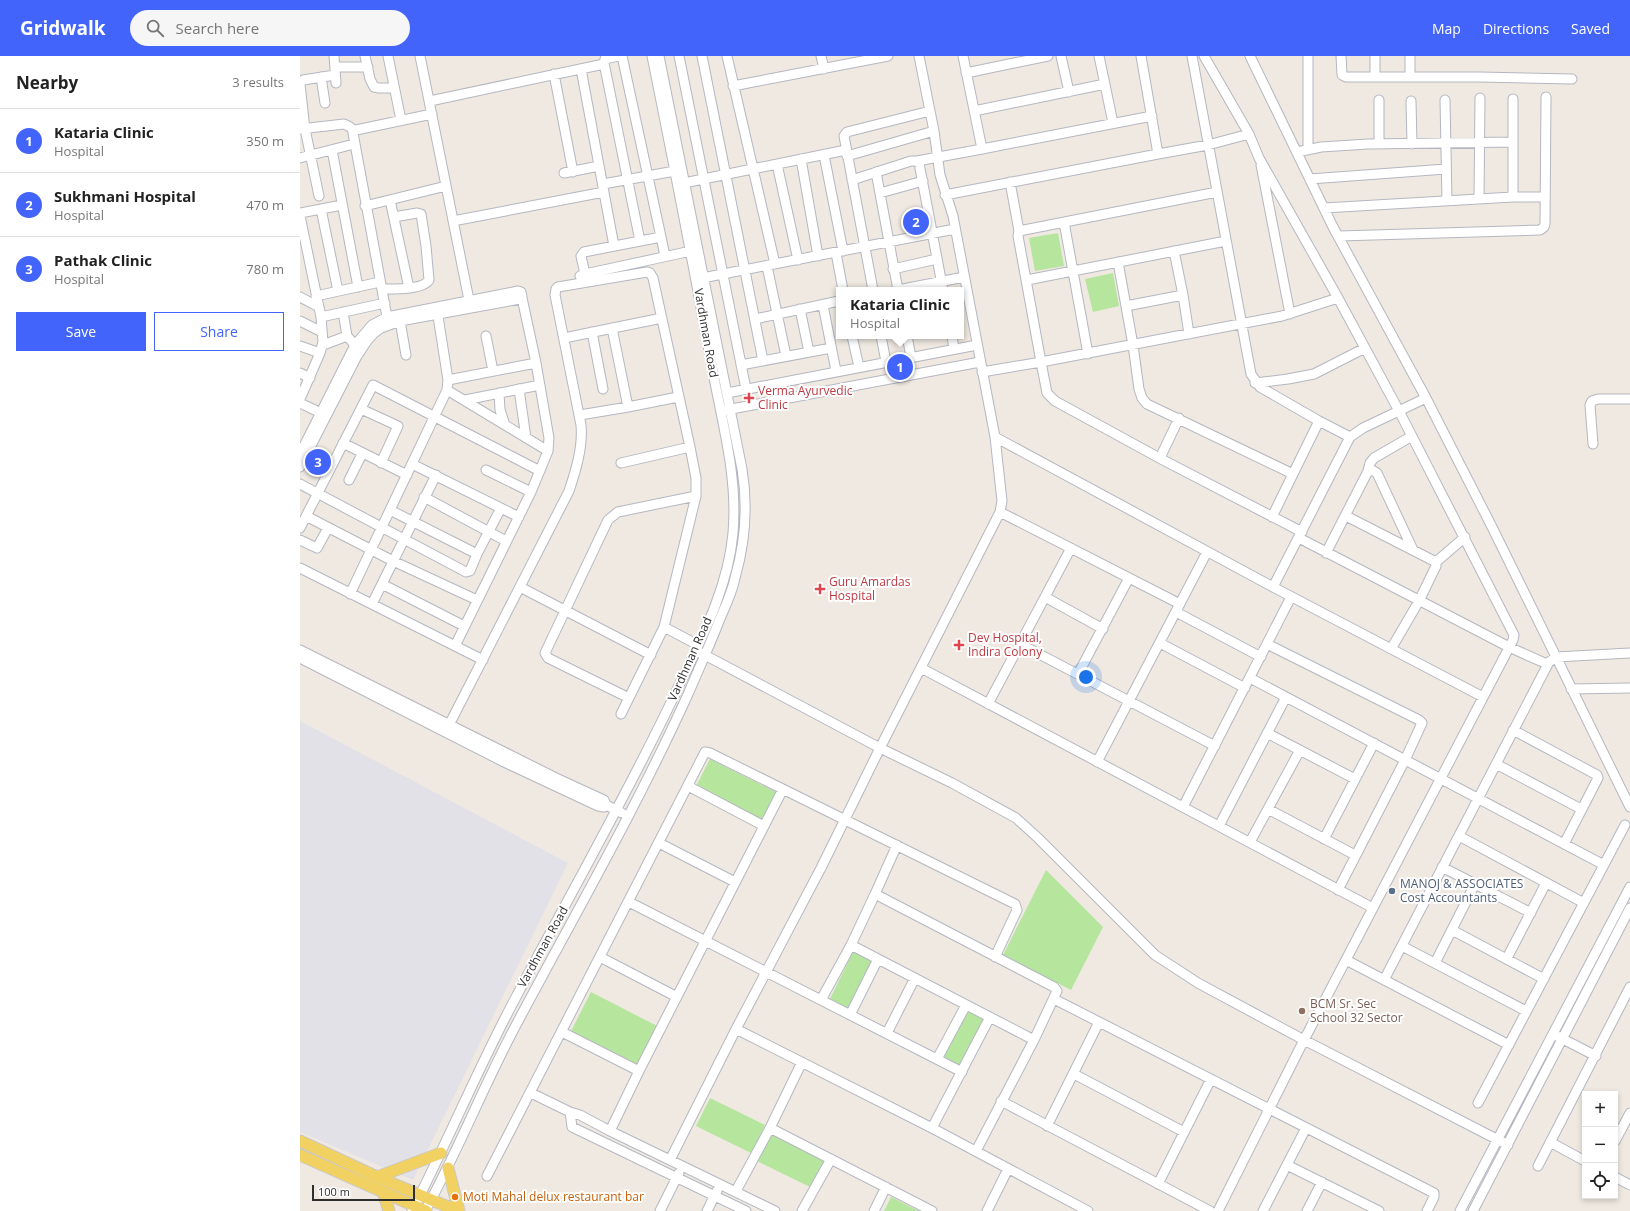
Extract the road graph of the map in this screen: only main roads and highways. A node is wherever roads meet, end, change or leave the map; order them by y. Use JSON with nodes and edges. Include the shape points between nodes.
{"nodes":[{"id":1,"x":300,"y":1141,"type":"edge"},
{"id":2,"x":441,"y":1153,"type":"road end"},
{"id":3,"x":300,"y":1154,"type":"edge"},
{"id":4,"x":448,"y":1168,"type":"road end"},
{"id":5,"x":377,"y":1177,"type":"junction"},
{"id":6,"x":383,"y":1192,"type":"junction"},
{"id":7,"x":413,"y":1208,"type":"edge"},
{"id":8,"x":389,"y":1211,"type":"edge"},
{"id":9,"x":426,"y":1211,"type":"edge"},
{"id":10,"x":458,"y":1211,"type":"edge"}],
"edges":[{"from":1,"to":5,"type":"main road"},
{"from":2,"to":5,"type":"main road"},
{"from":3,"to":6,"type":"main road"},
{"from":4,"to":10,"type":"main road"},
{"from":5,"to":10,"type":"main road"},
{"from":6,"to":7,"type":"main road"},
{"from":6,"to":8,"type":"main road"},
{"from":7,"to":9,"type":"main road"}]}
